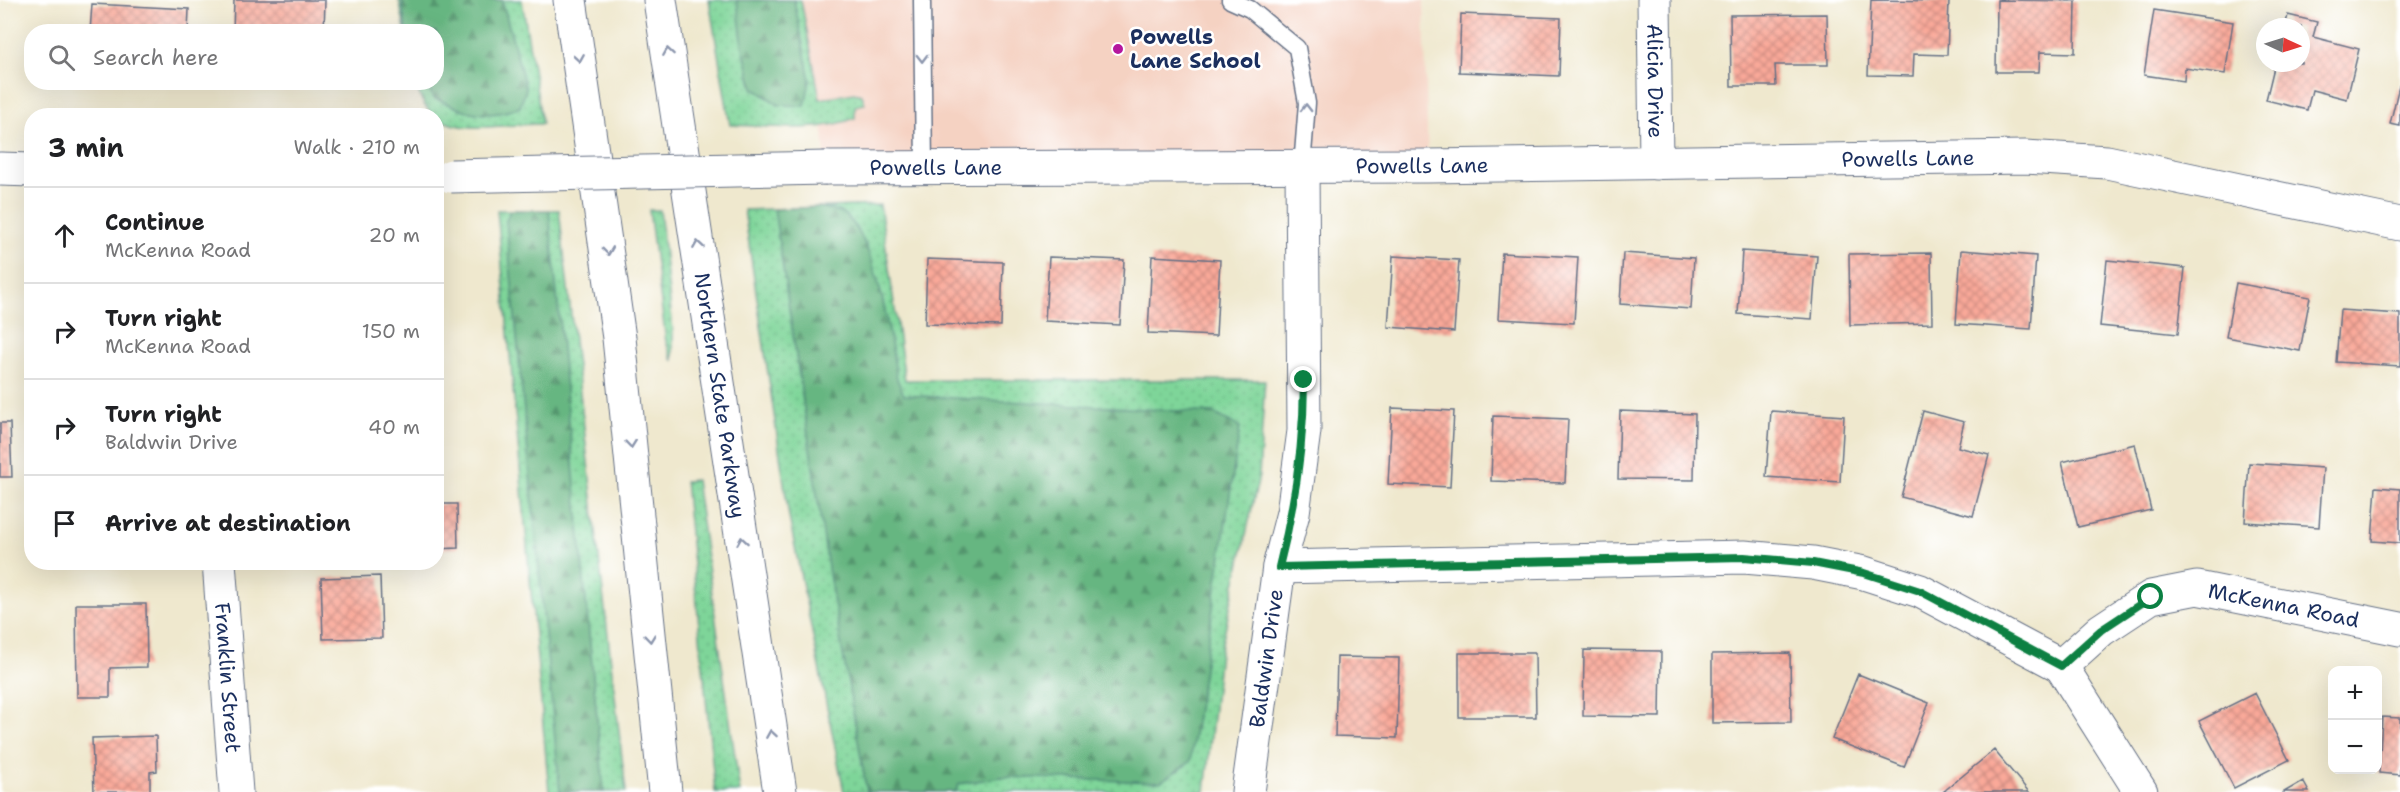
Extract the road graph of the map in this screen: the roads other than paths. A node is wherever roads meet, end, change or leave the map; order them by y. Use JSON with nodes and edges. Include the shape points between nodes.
{"nodes":[{"id":1,"x":570,"y":0,"type":"edge"},
{"id":2,"x":660,"y":0,"type":"edge"},
{"id":3,"x":922,"y":0,"type":"edge"},
{"id":4,"x":1230,"y":0,"type":"edge"},
{"id":5,"x":1654,"y":0,"type":"edge"},
{"id":6,"x":1656,"y":163,"type":"junction"},
{"id":7,"x":1302,"y":166,"type":"junction"},
{"id":8,"x":924,"y":168,"type":"junction"},
{"id":9,"x":0,"y":169,"type":"edge"},
{"id":10,"x":24,"y":170,"type":"edge"},
{"id":11,"x":444,"y":176,"type":"edge"},
{"id":12,"x":2400,"y":224,"type":"edge"},
{"id":13,"x":1279,"y":567,"type":"junction"},
{"id":14,"x":220,"y":570,"type":"edge"},
{"id":15,"x":2400,"y":629,"type":"edge"},
{"id":16,"x":2061,"y":666,"type":"junction"},
{"id":17,"x":236,"y":792,"type":"edge"},
{"id":18,"x":665,"y":792,"type":"edge"},
{"id":19,"x":780,"y":792,"type":"edge"},
{"id":20,"x":1248,"y":792,"type":"edge"},
{"id":21,"x":2141,"y":792,"type":"edge"}],
"edges":[{"from":1,"to":18,"type":"main road","one_way":true,"via":[[619,338]]},
{"from":19,"to":2,"type":"main road","name":"Northern State Parkway","one_way":true},
{"from":3,"to":8,"type":"lane","one_way":true},
{"from":7,"to":4,"type":"lane","one_way":true,"via":[[1307,103],[1297,48],[1250,9]]},
{"from":5,"to":6,"type":"main road","name":"Alicia Drive"},
{"from":6,"to":7,"type":"main road","name":"Powells Lane"},
{"from":6,"to":12,"type":"main road","name":"Powells Lane","via":[[2025,157],[2107,162]]},
{"from":7,"to":8,"type":"main road","name":"Powells Lane"},
{"from":7,"to":13,"type":"main road","name":"Baldwin Drive","via":[[1304,431],[1293,513]]},
{"from":8,"to":11,"type":"main road","name":"Powells Lane","bridge":true},
{"from":9,"to":10,"type":"main road"},
{"from":13,"to":16,"type":"main road","via":[[1744,557],[1813,563],[1864,573],[1920,591]]},
{"from":13,"to":20,"type":"main road","name":"Baldwin Drive"},
{"from":14,"to":17,"type":"main road","name":"Franklin Street"},
{"from":15,"to":16,"type":"main road","name":"McKenna Road","via":[[2197,588],[2151,597],[2101,630]]},
{"from":16,"to":21,"type":"main road"}]}
